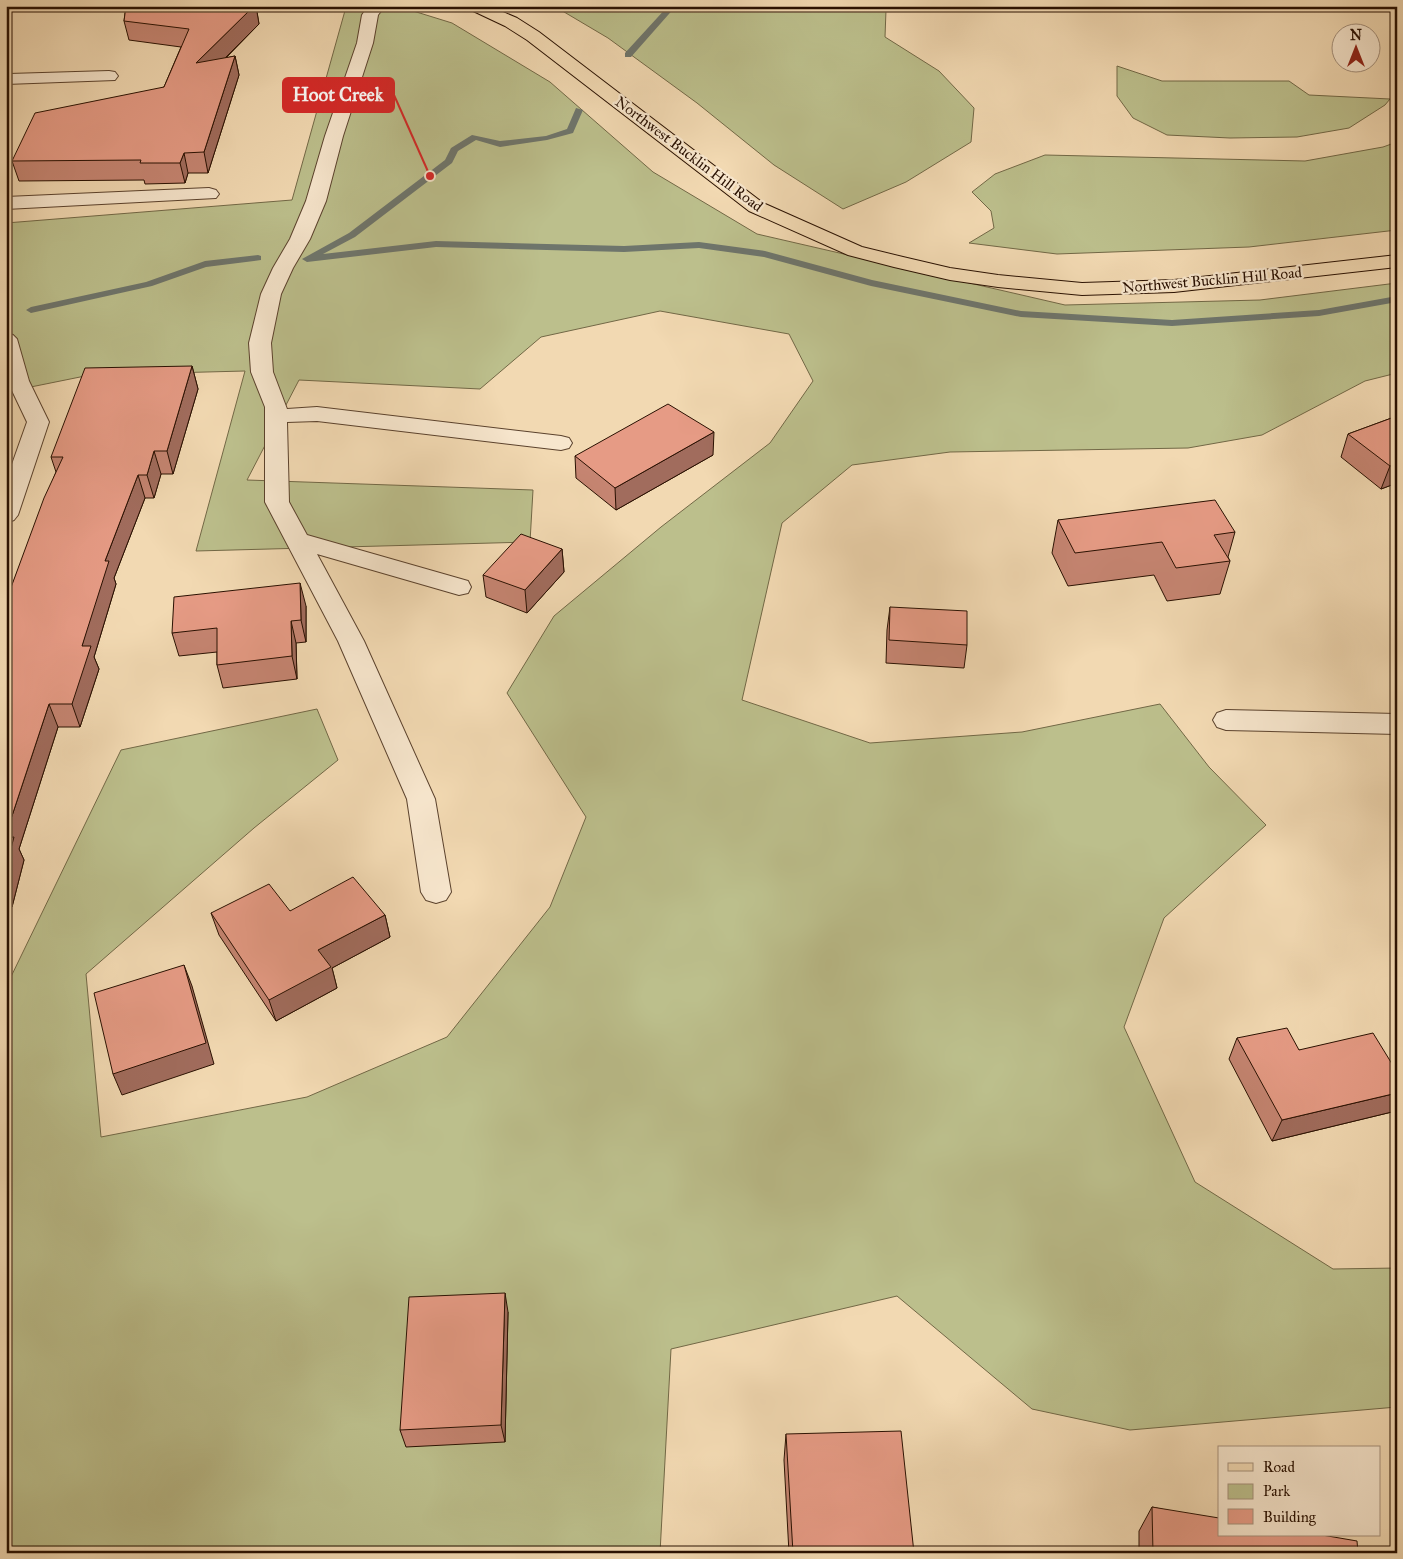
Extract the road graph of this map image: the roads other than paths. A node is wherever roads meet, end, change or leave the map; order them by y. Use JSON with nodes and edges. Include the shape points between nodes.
{"nodes":[{"id":1,"x":377,"y":6,"type":"edge"},
{"id":2,"x":475,"y":6,"type":"edge"},
{"id":3,"x":109,"y":76,"type":"dead end"},
{"id":4,"x":7,"y":81,"type":"edge"},
{"id":5,"x":210,"y":194,"type":"dead end"},
{"id":6,"x":6,"y":203,"type":"edge"},
{"id":7,"x":1397,"y":261,"type":"edge"},
{"id":8,"x":6,"y":339,"type":"edge"},
{"id":9,"x":276,"y":416,"type":"junction"},
{"id":10,"x":561,"y":443,"type":"dead end"},
{"id":11,"x":8,"y":510,"type":"edge"},
{"id":12,"x":299,"y":541,"type":"junction"},
{"id":13,"x":459,"y":587,"type":"dead end"},
{"id":14,"x":1226,"y":720,"type":"dead end"},
{"id":15,"x":1397,"y":724,"type":"edge"},
{"id":16,"x":436,"y":892,"type":"dead end"}],
"edges":[{"from":1,"to":9,"type":"street","via":[[370,15],[365,44],[316,201],[271,294],[264,321],[260,343],[262,372],[276,407]]},
{"from":2,"to":7,"type":"main road","name":"Northwest Bucklin Hill Road","via":[[534,36],[756,207],[826,239],[892,261],[950,274],[1082,289],[1174,286]]},
{"from":3,"to":4,"type":"street"},
{"from":5,"to":6,"type":"street"},
{"from":8,"to":11,"type":"street","via":[[18,381],[38,422]]},
{"from":9,"to":10,"type":"street","via":[[317,414]]},
{"from":9,"to":12,"type":"street","via":[[277,502]]},
{"from":12,"to":13,"type":"street"},
{"from":12,"to":16,"type":"street","via":[[350,641],[421,799]]},
{"from":14,"to":15,"type":"street"}]}
